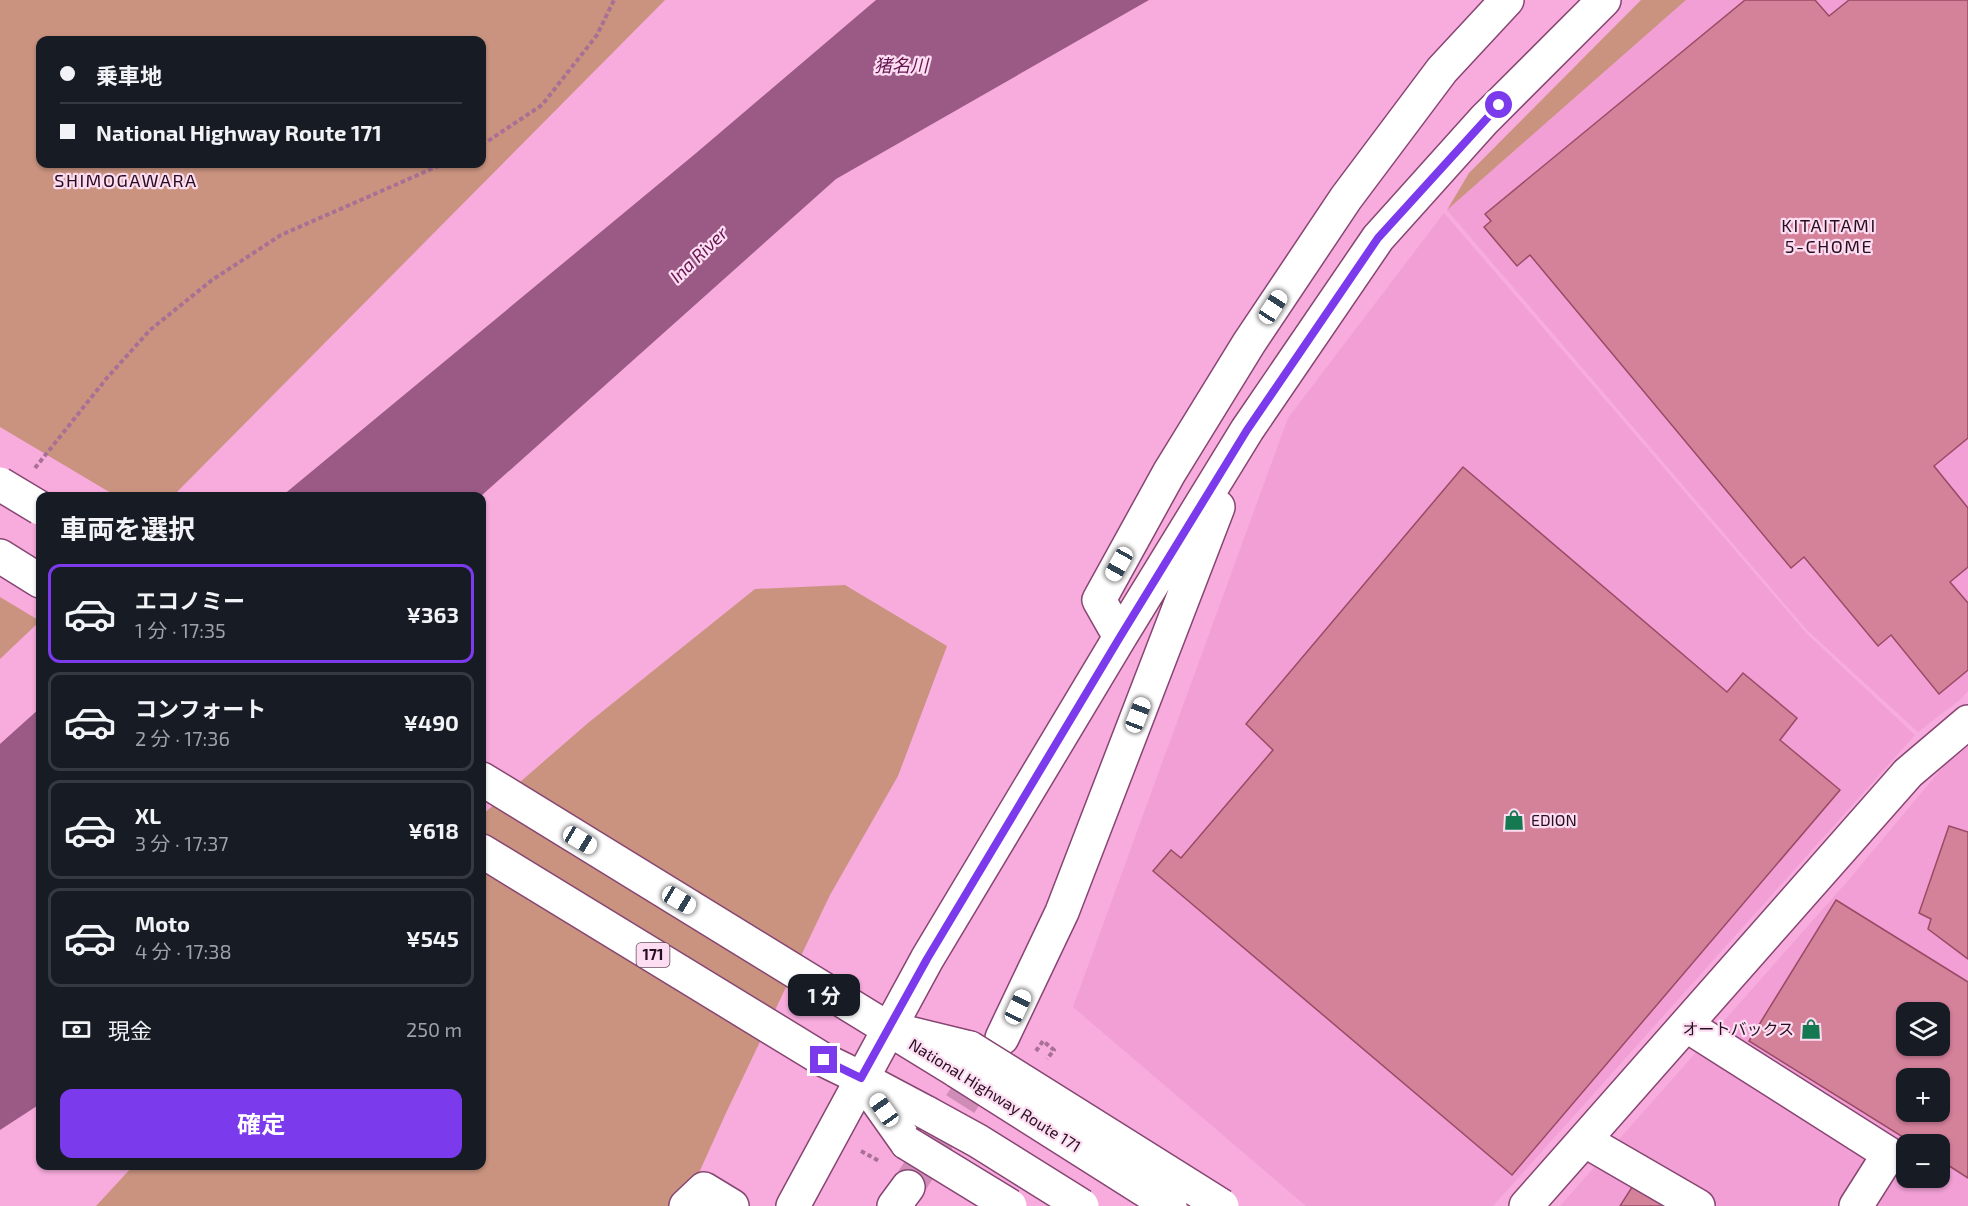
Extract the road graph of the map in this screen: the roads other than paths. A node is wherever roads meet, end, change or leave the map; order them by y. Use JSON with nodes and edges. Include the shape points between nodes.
{"nodes":[{"id":1,"x":1507,"y":0,"type":"edge"},
{"id":2,"x":1604,"y":0,"type":"edge"},
{"id":3,"x":1247,"y":430,"type":"junction"},
{"id":4,"x":0,"y":483,"type":"edge"},
{"id":5,"x":36,"y":506,"type":"edge"},
{"id":6,"x":0,"y":556,"type":"edge"},
{"id":7,"x":36,"y":578,"type":"edge"},
{"id":8,"x":1120,"y":637,"type":"junction"},
{"id":9,"x":1967,"y":726,"type":"edge"},
{"id":10,"x":486,"y":781,"type":"edge"},
{"id":11,"x":486,"y":852,"type":"edge"},
{"id":12,"x":1686,"y":1025,"type":"junction"},
{"id":13,"x":888,"y":1029,"type":"junction"},
{"id":14,"x":1002,"y":1038,"type":"tunnel mouth"},
{"id":15,"x":964,"y":1060,"type":"junction"},
{"id":16,"x":861,"y":1078,"type":"junction"},
{"id":17,"x":1584,"y":1140,"type":"junction"},
{"id":18,"x":686,"y":1206,"type":"edge"},
{"id":19,"x":732,"y":1206,"type":"edge"},
{"id":20,"x":793,"y":1206,"type":"edge"},
{"id":21,"x":1010,"y":1206,"type":"edge"},
{"id":22,"x":1082,"y":1206,"type":"edge"},
{"id":23,"x":1170,"y":1206,"type":"edge"},
{"id":24,"x":1222,"y":1206,"type":"edge"},
{"id":25,"x":1526,"y":1206,"type":"edge"},
{"id":26,"x":1698,"y":1206,"type":"edge"},
{"id":27,"x":1856,"y":1206,"type":"edge"}],
"edges":[{"from":1,"to":8,"type":"main road","via":[[1442,70],[1346,198],[1230,373],[1099,600]]},
{"from":2,"to":3,"type":"main road","via":[[1484,120],[1378,238]]},
{"from":3,"to":8,"type":"main road"},
{"from":3,"to":14,"type":"main road","via":[[1062,912]]},
{"from":4,"to":5,"type":"main road","bridge":true},
{"from":6,"to":7,"type":"main road"},
{"from":8,"to":13,"type":"main road"},
{"from":9,"to":12,"type":"main road","via":[[1908,773]]},
{"from":10,"to":13,"type":"main road","name":"National Highway Route 171"},
{"from":11,"to":16,"type":"main road","number":"171","via":[[824,1060]]},
{"from":12,"to":17,"type":"main road"},
{"from":12,"to":27,"type":"main road","via":[[1889,1154]]},
{"from":13,"to":15,"type":"main road","name":"National Highway Route 171"},
{"from":13,"to":16,"type":"main road"},
{"from":15,"to":23,"type":"main road","name":"National Highway Route 171","bridge":true},
{"from":15,"to":24,"type":"main road","bridge":true},
{"from":16,"to":20,"type":"main road"},
{"from":16,"to":21,"type":"main road","bridge":true,"via":[[907,1143]]},
{"from":16,"to":22,"type":"main road","number":"171","bridge":true,"via":[[978,1142]]},
{"from":17,"to":25,"type":"main road"},
{"from":17,"to":26,"type":"main road"},
{"from":18,"to":19,"type":"main road","via":[[704,1189]]}]}
